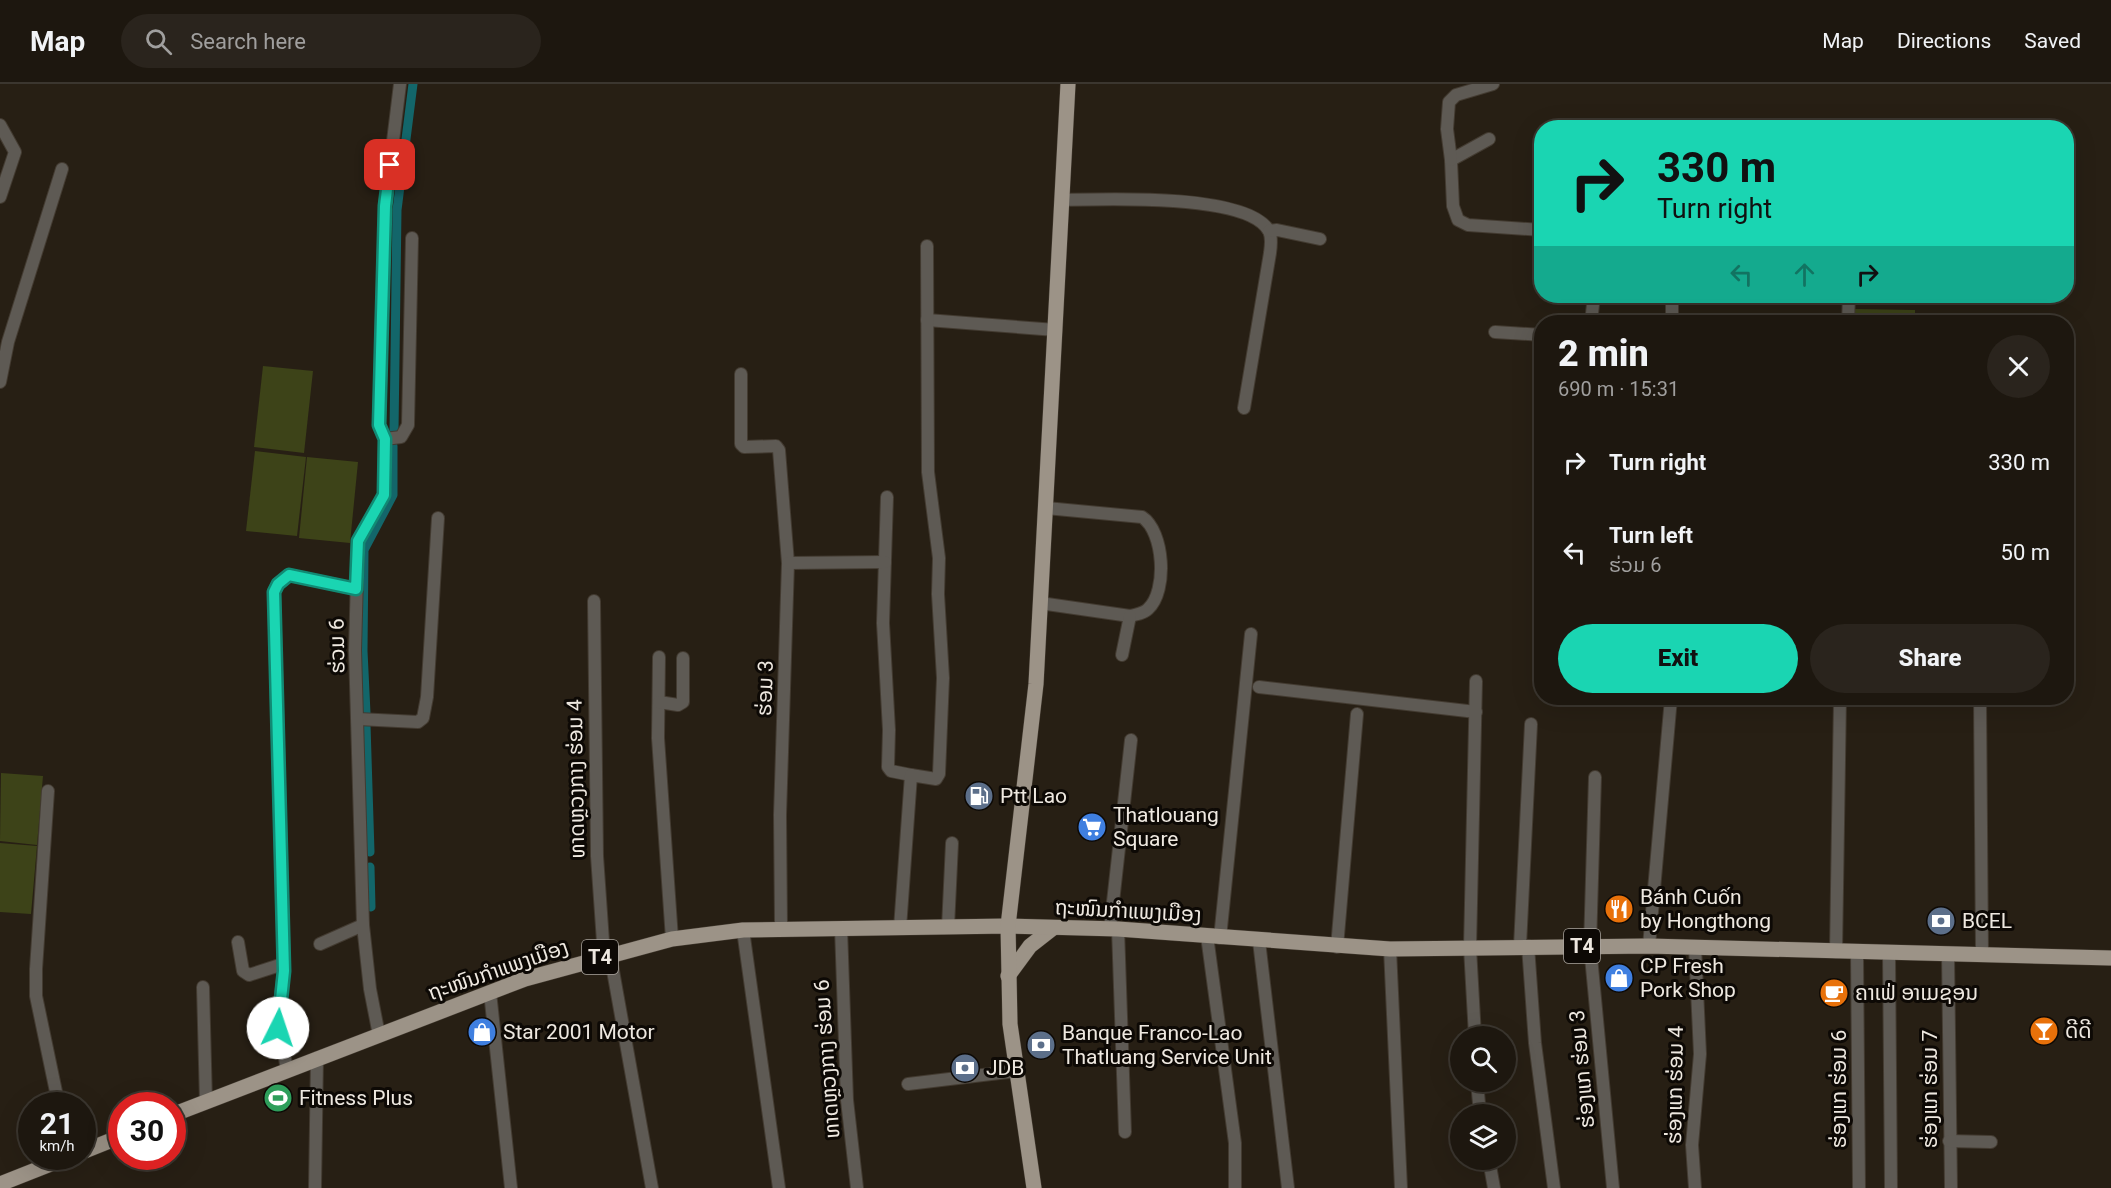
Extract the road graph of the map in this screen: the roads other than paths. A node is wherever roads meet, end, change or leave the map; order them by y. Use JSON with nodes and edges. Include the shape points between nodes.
{"nodes":[{"id":1,"x":400,"y":84,"type":"edge"},
{"id":2,"x":1068,"y":84,"type":"edge"},
{"id":3,"x":1493,"y":84,"type":"edge"},
{"id":4,"x":0,"y":125,"type":"edge"},
{"id":5,"x":1490,"y":139,"type":"dead end"},
{"id":6,"x":1451,"y":160,"type":"junction"},
{"id":7,"x":62,"y":169,"type":"dead end"},
{"id":8,"x":0,"y":197,"type":"edge"},
{"id":9,"x":1064,"y":200,"type":"junction"},
{"id":10,"x":1534,"y":229,"type":"edge"},
{"id":11,"x":1269,"y":231,"type":"junction"},
{"id":12,"x":412,"y":238,"type":"dead end"},
{"id":13,"x":1320,"y":239,"type":"dead end"},
{"id":14,"x":927,"y":246,"type":"dead end"},
{"id":15,"x":927,"y":320,"type":"junction"},
{"id":16,"x":1056,"y":330,"type":"junction"},
{"id":17,"x":1495,"y":332,"type":"dead end"},
{"id":18,"x":1534,"y":334,"type":"edge"},
{"id":19,"x":2,"y":361,"type":"edge"},
{"id":20,"x":741,"y":374,"type":"dead end"},
{"id":21,"x":0,"y":382,"type":"edge"},
{"id":22,"x":1244,"y":408,"type":"dead end"},
{"id":23,"x":385,"y":439,"type":"junction"},
{"id":24,"x":887,"y":497,"type":"dead end"},
{"id":25,"x":1046,"y":508,"type":"junction"},
{"id":26,"x":438,"y":518,"type":"dead end"},
{"id":27,"x":885,"y":562,"type":"junction"},
{"id":28,"x":789,"y":563,"type":"junction"},
{"id":29,"x":356,"y":589,"type":"junction"},
{"id":30,"x":594,"y":601,"type":"dead end"},
{"id":31,"x":1040,"y":603,"type":"junction"},
{"id":32,"x":1130,"y":616,"type":"junction"},
{"id":33,"x":1251,"y":634,"type":"dead end"},
{"id":34,"x":1122,"y":655,"type":"dead end"},
{"id":35,"x":659,"y":657,"type":"dead end"},
{"id":36,"x":683,"y":658,"type":"dead end"},
{"id":37,"x":1476,"y":681,"type":"dead end"},
{"id":38,"x":1260,"y":687,"type":"dead end"},
{"id":39,"x":659,"y":702,"type":"junction"},
{"id":40,"x":1670,"y":705,"type":"edge"},
{"id":41,"x":1840,"y":705,"type":"edge"},
{"id":42,"x":1980,"y":705,"type":"edge"},
{"id":43,"x":1476,"y":712,"type":"junction"},
{"id":44,"x":1357,"y":714,"type":"dead end"},
{"id":45,"x":358,"y":719,"type":"junction"},
{"id":46,"x":1531,"y":724,"type":"dead end"},
{"id":47,"x":1131,"y":740,"type":"dead end"},
{"id":48,"x":911,"y":775,"type":"junction"},
{"id":49,"x":1595,"y":777,"type":"dead end"},
{"id":50,"x":48,"y":791,"type":"dead end"},
{"id":51,"x":952,"y":843,"type":"dead end"},
{"id":52,"x":363,"y":925,"type":"junction"},
{"id":53,"x":1008,"y":926,"type":"junction"},
{"id":54,"x":781,"y":927,"type":"junction"},
{"id":55,"x":948,"y":927,"type":"junction"},
{"id":56,"x":841,"y":928,"type":"junction"},
{"id":57,"x":900,"y":928,"type":"junction"},
{"id":58,"x":1053,"y":928,"type":"junction"},
{"id":59,"x":1114,"y":929,"type":"junction"},
{"id":60,"x":743,"y":930,"type":"junction"},
{"id":61,"x":1213,"y":937,"type":"junction"},
{"id":62,"x":672,"y":939,"type":"junction"},
{"id":63,"x":1258,"y":941,"type":"junction"},
{"id":64,"x":238,"y":942,"type":"dead end"},
{"id":65,"x":320,"y":944,"type":"dead end"},
{"id":66,"x":1524,"y":946,"type":"junction"},
{"id":67,"x":1590,"y":946,"type":"junction"},
{"id":68,"x":1649,"y":946,"type":"junction"},
{"id":69,"x":1337,"y":947,"type":"junction"},
{"id":70,"x":1695,"y":947,"type":"junction"},
{"id":71,"x":1470,"y":948,"type":"junction"},
{"id":72,"x":1390,"y":949,"type":"junction"},
{"id":73,"x":1836,"y":952,"type":"junction"},
{"id":74,"x":1857,"y":953,"type":"junction"},
{"id":75,"x":1889,"y":954,"type":"junction"},
{"id":76,"x":1948,"y":954,"type":"junction"},
{"id":77,"x":607,"y":955,"type":"junction"},
{"id":78,"x":1982,"y":955,"type":"junction"},
{"id":79,"x":2111,"y":958,"type":"edge"},
{"id":80,"x":283,"y":964,"type":"junction"},
{"id":81,"x":1008,"y":976,"type":"junction"},
{"id":82,"x":203,"y":987,"type":"dead end"},
{"id":83,"x":490,"y":992,"type":"junction"},
{"id":84,"x":1474,"y":1026,"type":"edge"},
{"id":85,"x":380,"y":1035,"type":"junction"},
{"id":86,"x":317,"y":1058,"type":"junction"},
{"id":87,"x":287,"y":1070,"type":"junction"},
{"id":88,"x":1016,"y":1071,"type":"junction"},
{"id":89,"x":908,"y":1084,"type":"dead end"},
{"id":90,"x":56,"y":1092,"type":"edge"},
{"id":91,"x":206,"y":1102,"type":"junction"},
{"id":92,"x":186,"y":1110,"type":"edge"},
{"id":93,"x":1125,"y":1132,"type":"dead end"},
{"id":94,"x":1949,"y":1141,"type":"junction"},
{"id":95,"x":1991,"y":1142,"type":"dead end"},
{"id":96,"x":35,"y":1170,"type":"edge"},
{"id":97,"x":1491,"y":1170,"type":"edge"},
{"id":98,"x":0,"y":1184,"type":"edge"},
{"id":99,"x":315,"y":1188,"type":"edge"},
{"id":100,"x":511,"y":1188,"type":"edge"},
{"id":101,"x":652,"y":1188,"type":"edge"},
{"id":102,"x":779,"y":1188,"type":"edge"},
{"id":103,"x":857,"y":1188,"type":"edge"},
{"id":104,"x":1033,"y":1188,"type":"edge"},
{"id":105,"x":1236,"y":1188,"type":"edge"},
{"id":106,"x":1288,"y":1188,"type":"edge"},
{"id":107,"x":1401,"y":1188,"type":"edge"},
{"id":108,"x":1494,"y":1188,"type":"edge"},
{"id":109,"x":1554,"y":1188,"type":"edge"},
{"id":110,"x":1613,"y":1188,"type":"edge"},
{"id":111,"x":1695,"y":1188,"type":"edge"},
{"id":112,"x":1859,"y":1188,"type":"edge"},
{"id":113,"x":1891,"y":1188,"type":"edge"},
{"id":114,"x":1951,"y":1188,"type":"edge"}],
"edges":[{"from":1,"to":23,"type":"street","name":"ຮ່ວມ 6","via":[[385,206],[379,425]]},
{"from":2,"to":9,"type":"main road"},
{"from":3,"to":6,"type":"street","via":[[1456,95],[1449,102]]},
{"from":4,"to":8,"type":"street","via":[[15,152]]},
{"from":5,"to":6,"type":"street"},
{"from":6,"to":10,"type":"street","via":[[1453,206],[1458,220],[1468,225]]},
{"from":7,"to":19,"type":"street"},
{"from":9,"to":11,"type":"street","via":[[1197,202],[1231,209],[1263,224]]},
{"from":9,"to":16,"type":"main road"},
{"from":11,"to":13,"type":"street"},
{"from":11,"to":22,"type":"street","via":[[1270,253]]},
{"from":12,"to":23,"type":"street","via":[[408,425],[401,436]]},
{"from":14,"to":15,"type":"street"},
{"from":15,"to":16,"type":"street"},
{"from":15,"to":48,"type":"street","via":[[928,472],[939,558],[942,699],[939,774],[936,779]]},
{"from":16,"to":25,"type":"main road"},
{"from":17,"to":18,"type":"street"},
{"from":19,"to":21,"type":"street"},
{"from":20,"to":28,"type":"street","name":"ຮ່ອມ 3","via":[[741,444],[776,446],[780,450]]},
{"from":23,"to":29,"type":"street","name":"ຮ່ວມ 6","via":[[384,495],[358,541]]},
{"from":24,"to":27,"type":"street"},
{"from":25,"to":31,"type":"main road"},
{"from":25,"to":32,"type":"street","via":[[1142,517],[1150,525],[1161,561],[1158,590],[1150,608]]},
{"from":26,"to":45,"type":"street","via":[[423,718],[418,722]]},
{"from":27,"to":28,"type":"street"},
{"from":27,"to":48,"type":"street","via":[[888,767]]},
{"from":28,"to":54,"type":"street","name":"ຮ່ອມ 3","via":[[780,815]]},
{"from":29,"to":45,"type":"street","name":"ຮ່ວມ 6"},
{"from":29,"to":80,"type":"street","via":[[289,575],[274,592]]},
{"from":30,"to":77,"type":"street","name":"ທາດຫຼວງກາງ ຮ່ອມ 4","via":[[597,856]]},
{"from":31,"to":32,"type":"street"},
{"from":31,"to":53,"type":"main road","via":[[1036,684]]},
{"from":32,"to":34,"type":"street"},
{"from":33,"to":61,"type":"street"},
{"from":35,"to":39,"type":"street"},
{"from":36,"to":39,"type":"street","via":[[683,702]]},
{"from":37,"to":43,"type":"street"},
{"from":38,"to":43,"type":"street"},
{"from":39,"to":62,"type":"street"},
{"from":40,"to":68,"type":"street"},
{"from":41,"to":73,"type":"street"},
{"from":42,"to":78,"type":"street"},
{"from":43,"to":71,"type":"street"},
{"from":44,"to":69,"type":"street"},
{"from":45,"to":52,"type":"street","name":"ຮ່ວມ 6"},
{"from":46,"to":66,"type":"street"},
{"from":47,"to":59,"type":"street"},
{"from":48,"to":57,"type":"street"},
{"from":49,"to":67,"type":"street","name":"ຮ່ອງແກ ຮ່ອມ 3"},
{"from":50,"to":90,"type":"street","via":[[36,996]]},
{"from":51,"to":55,"type":"street"},
{"from":52,"to":65,"type":"street"},
{"from":52,"to":85,"type":"street","name":"ຮ່ວມ 6"},
{"from":53,"to":55,"type":"main road","name":"ຖະໜົນກຳແພງເມືອງ","number":"T4"},
{"from":53,"to":58,"type":"main road","name":"ຖະໜົນກຳແພງເມືອງ","number":"T4"},
{"from":53,"to":81,"type":"main road"},
{"from":54,"to":56,"type":"main road","name":"ຖະໜົນກຳແພງເມືອງ","number":"T4"},
{"from":54,"to":60,"type":"main road","name":"ຖະໜົນກຳແພງເມືອງ","number":"T4"},
{"from":55,"to":57,"type":"main road","name":"ຖະໜົນກຳແພງເມືອງ","number":"T4"},
{"from":56,"to":57,"type":"main road","name":"ຖະໜົນກຳແພງເມືອງ","number":"T4"},
{"from":56,"to":103,"type":"street","name":"ທາດຫຼວງກາງ ຮ່ອມ 6","via":[[847,1100]]},
{"from":58,"to":59,"type":"main road","name":"ຖະໜົນກຳແພງເມືອງ","number":"T4"},
{"from":58,"to":81,"type":"main road","via":[[1030,946]]},
{"from":59,"to":61,"type":"main road","name":"ຖະໜົນກຳແພງເມືອງ","number":"T4"},
{"from":59,"to":93,"type":"street"},
{"from":60,"to":62,"type":"main road","name":"ຖະໜົນກຳແພງເມືອງ","number":"T4"},
{"from":60,"to":102,"type":"street"},
{"from":61,"to":63,"type":"main road","name":"ຖະໜົນກຳແພງເມືອງ","number":"T4"},
{"from":61,"to":105,"type":"street","via":[[1235,1143]]},
{"from":62,"to":77,"type":"main road","name":"ຖະໜົນກຳແພງເມືອງ","number":"T4"},
{"from":63,"to":69,"type":"main road","name":"ຖະໜົນກຳແພງເມືອງ","number":"T4"},
{"from":63,"to":106,"type":"street"},
{"from":64,"to":80,"type":"street","via":[[243,971],[249,975]]},
{"from":66,"to":67,"type":"main road","name":"ຖະໜົນກຳແພງເມືອງ","number":"T4"},
{"from":66,"to":71,"type":"main road","name":"ຖະໜົນກຳແພງເມືອງ","number":"T4"},
{"from":66,"to":109,"type":"street"},
{"from":67,"to":68,"type":"main road","name":"ຖະໜົນກຳແພງເມືອງ","number":"T4"},
{"from":67,"to":110,"type":"street","name":"ຮ່ອງແກ ຮ່ອມ 3"},
{"from":68,"to":70,"type":"main road","name":"ຖະໜົນກຳແພງເມືອງ","number":"T4"},
{"from":69,"to":72,"type":"main road","name":"ຖະໜົນກຳແພງເມືອງ","number":"T4"},
{"from":70,"to":73,"type":"main road","name":"ຖະໜົນກຳແພງເມືອງ","number":"T4"},
{"from":70,"to":111,"type":"street","name":"ຮ່ອງແກ ຮ່ອມ 4","via":[[1700,1054],[1692,1145]]},
{"from":71,"to":72,"type":"main road","name":"ຖະໜົນກຳແພງເມືອງ","number":"T4"},
{"from":71,"to":84,"type":"street"},
{"from":72,"to":107,"type":"street"},
{"from":73,"to":74,"type":"main road","name":"ຖະໜົນກຳແພງເມືອງ","number":"T4"},
{"from":74,"to":75,"type":"main road","name":"ຖະໜົນກຳແພງເມືອງ","number":"T4"},
{"from":74,"to":112,"type":"street","name":"ຮ່ອງແກ ຮ່ອມ 6"},
{"from":75,"to":76,"type":"main road","name":"ຖະໜົນກຳແພງເມືອງ","number":"T4"},
{"from":75,"to":113,"type":"street"},
{"from":76,"to":78,"type":"main road","name":"ຖະໜົນກຳແພງເມືອງ","number":"T4"},
{"from":76,"to":94,"type":"street","name":"ຮ່ອງແກ ຮ່ອມ 7"},
{"from":77,"to":83,"type":"main road","name":"ຖະໜົນກຳແພງເມືອງ","number":"T4"},
{"from":77,"to":101,"type":"street","name":"ທາດຫຼວງກາງ ຮ່ອມ 4"},
{"from":78,"to":79,"type":"main road","name":"ຖະໜົນກຳແພງເມືອງ","number":"T4"},
{"from":80,"to":87,"type":"street","via":[[278,1019]]},
{"from":81,"to":88,"type":"main road"},
{"from":82,"to":91,"type":"street"},
{"from":83,"to":85,"type":"main road","name":"ຖະໜົນກຳແພງເມືອງ","number":"T4"},
{"from":83,"to":100,"type":"street"},
{"from":85,"to":86,"type":"main road","name":"ຖະໜົນກຳແພງເມືອງ","number":"T4"},
{"from":86,"to":87,"type":"main road","name":"ຖະໜົນກຳແພງເມືອງ","number":"T4"},
{"from":86,"to":99,"type":"street"},
{"from":87,"to":91,"type":"main road","name":"ຖະໜົນກຳແພງເມືອງ","number":"T4"},
{"from":88,"to":89,"type":"street"},
{"from":88,"to":104,"type":"main road"},
{"from":91,"to":92,"type":"main road","name":"ຖະໜົນກຳແພງເມືອງ","number":"T4"},
{"from":94,"to":95,"type":"street"},
{"from":94,"to":114,"type":"street","name":"ຮ່ອງແກ ຮ່ອມ 7"},
{"from":96,"to":98,"type":"main road"},
{"from":97,"to":108,"type":"street"}]}
